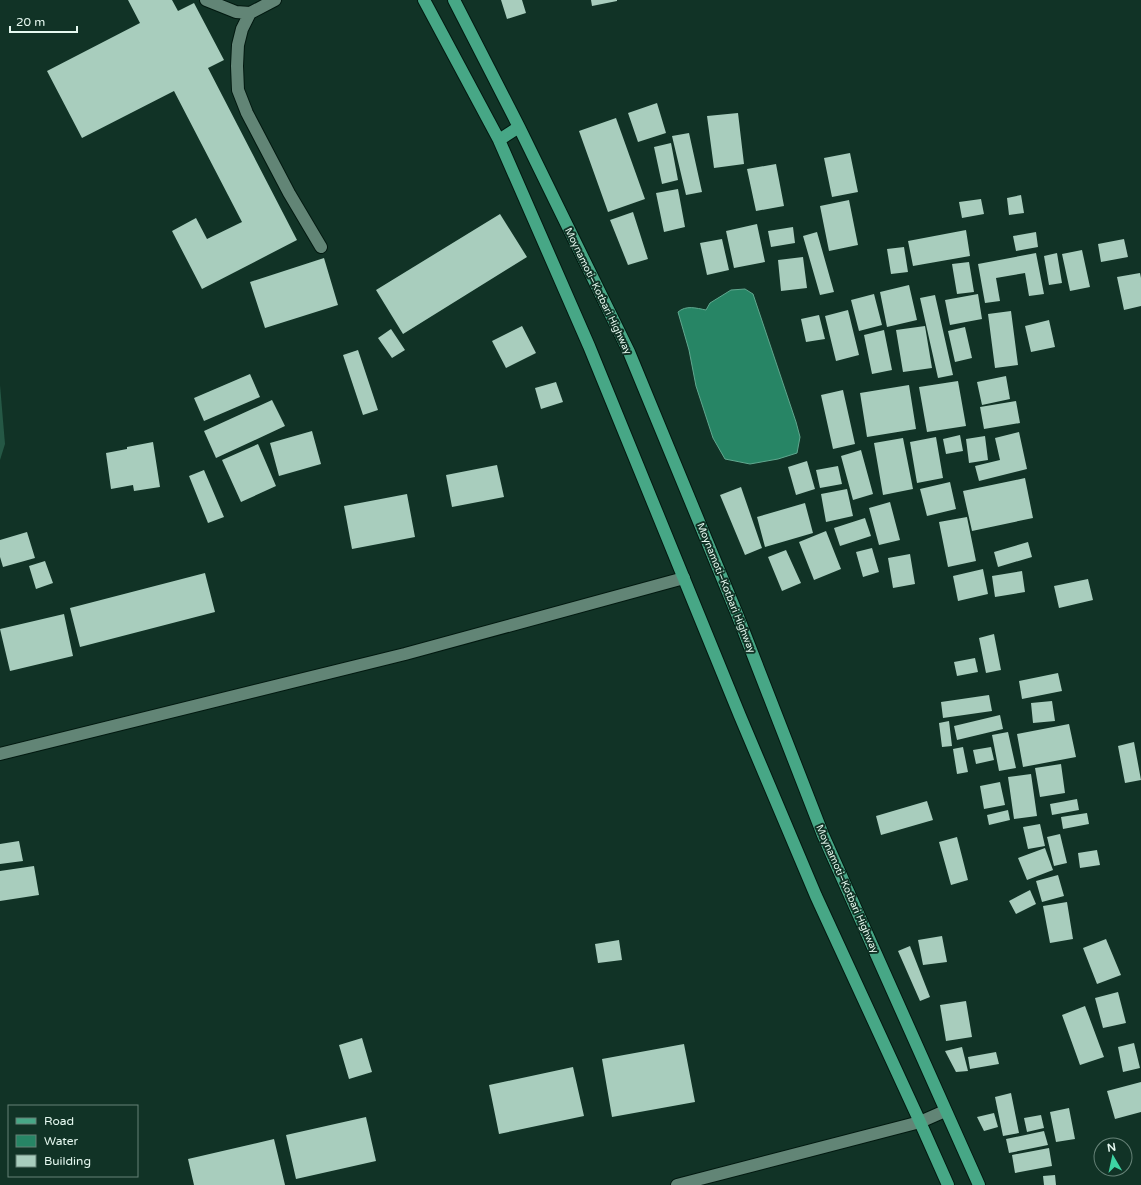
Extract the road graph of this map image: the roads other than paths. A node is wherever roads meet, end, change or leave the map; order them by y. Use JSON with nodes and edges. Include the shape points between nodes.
{"nodes":[{"id":1,"x":206,"y":0,"type":"edge"},
{"id":2,"x":275,"y":0,"type":"edge"},
{"id":3,"x":424,"y":0,"type":"edge"},
{"id":4,"x":454,"y":0,"type":"edge"},
{"id":5,"x":250,"y":13,"type":"junction"},
{"id":6,"x":519,"y":127,"type":"junction"},
{"id":7,"x":499,"y":140,"type":"junction"},
{"id":8,"x":321,"y":247,"type":"dead end"},
{"id":9,"x":684,"y":578,"type":"junction"},
{"id":10,"x":0,"y":754,"type":"edge"},
{"id":11,"x":945,"y":1110,"type":"junction"},
{"id":12,"x":920,"y":1122,"type":"junction"},
{"id":13,"x":677,"y":1185,"type":"edge"},
{"id":14,"x":948,"y":1185,"type":"edge"},
{"id":15,"x":979,"y":1185,"type":"edge"}],
"edges":[{"from":1,"to":5,"type":"street","via":[[236,12]]},
{"from":2,"to":5,"type":"street"},
{"from":3,"to":7,"type":"main road"},
{"from":4,"to":6,"type":"main road","name":"Moynamoti–Kotbari Highway"},
{"from":5,"to":8,"type":"street","via":[[238,45],[238,90],[250,120]]},
{"from":6,"to":7,"type":"main road"},
{"from":6,"to":11,"type":"main road","name":"Moynamoti–Kotbari Highway","via":[[629,352],[737,614],[823,835]]},
{"from":7,"to":9,"type":"main road","via":[[589,346]]},
{"from":9,"to":10,"type":"street","via":[[405,654]]},
{"from":9,"to":12,"type":"main road","via":[[816,896]]},
{"from":11,"to":12,"type":"street"},
{"from":11,"to":15,"type":"main road","name":"Moynamoti–Kotbari Highway"},
{"from":12,"to":13,"type":"street"},
{"from":12,"to":14,"type":"main road"}]}
